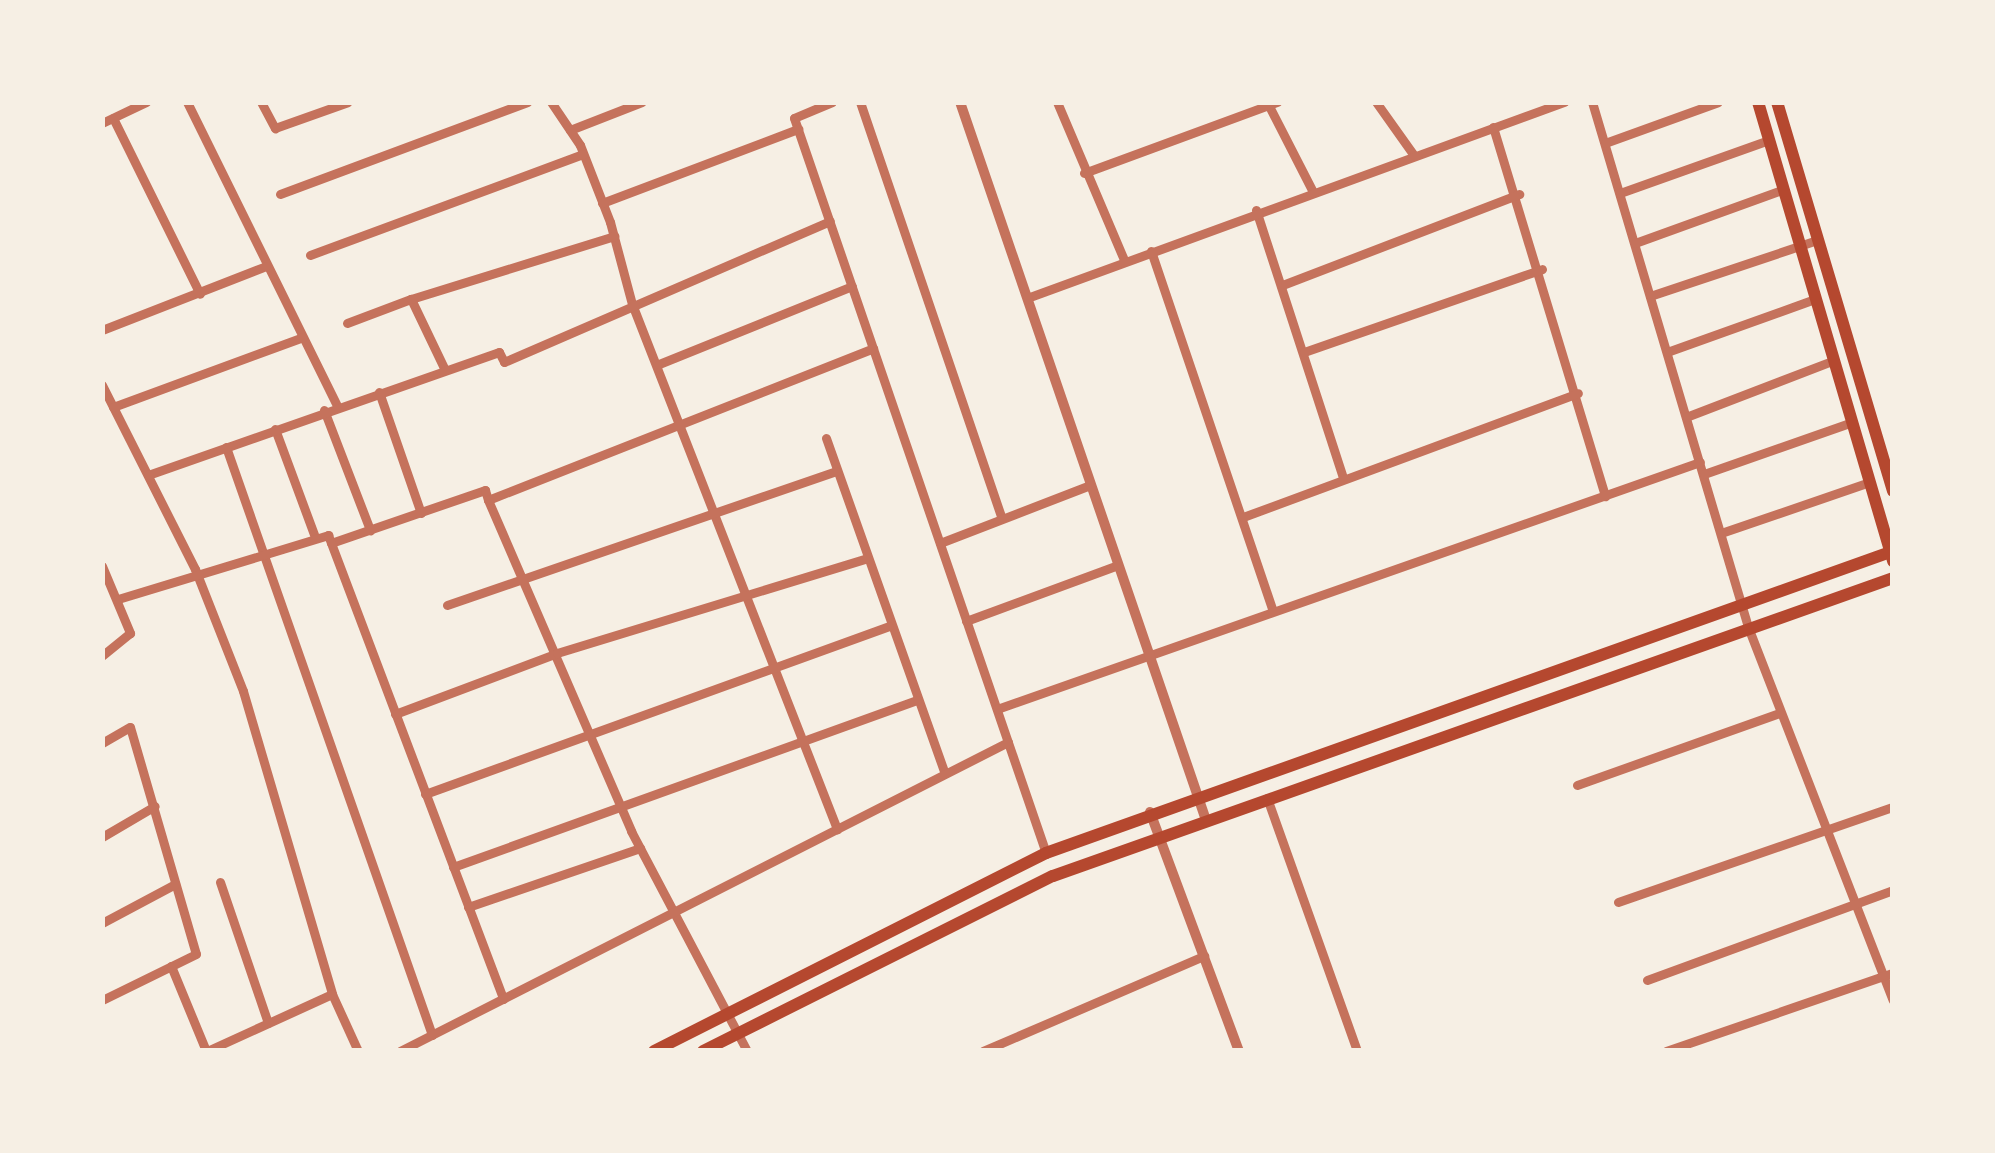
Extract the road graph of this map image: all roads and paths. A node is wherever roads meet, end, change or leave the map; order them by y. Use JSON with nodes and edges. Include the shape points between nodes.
{"nodes":[{"id":1,"x":146,"y":102,"type":"edge"},
{"id":2,"x":187,"y":102,"type":"edge"},
{"id":3,"x":262,"y":102,"type":"edge"},
{"id":4,"x":348,"y":102,"type":"edge"},
{"id":5,"x":526,"y":102,"type":"edge"},
{"id":6,"x":551,"y":102,"type":"edge"},
{"id":7,"x":642,"y":102,"type":"edge"},
{"id":8,"x":832,"y":102,"type":"edge"},
{"id":9,"x":860,"y":102,"type":"edge"},
{"id":10,"x":960,"y":102,"type":"edge"},
{"id":11,"x":1057,"y":102,"type":"edge"},
{"id":12,"x":1376,"y":102,"type":"edge"},
{"id":13,"x":1564,"y":102,"type":"edge"},
{"id":14,"x":1592,"y":102,"type":"edge"},
{"id":15,"x":1718,"y":102,"type":"edge"},
{"id":16,"x":1758,"y":102,"type":"edge"},
{"id":17,"x":1777,"y":102,"type":"edge"},
{"id":18,"x":1271,"y":103,"type":"edge"},
{"id":19,"x":107,"y":120,"type":"edge"},
{"id":20,"x":1492,"y":127,"type":"junction"},
{"id":21,"x":798,"y":129,"type":"junction"},
{"id":22,"x":570,"y":130,"type":"junction"},
{"id":23,"x":1768,"y":140,"type":"junction"},
{"id":24,"x":1605,"y":143,"type":"junction"},
{"id":25,"x":583,"y":154,"type":"junction"},
{"id":26,"x":1413,"y":154,"type":"junction"},
{"id":27,"x":1084,"y":173,"type":"junction"},
{"id":28,"x":1784,"y":189,"type":"junction"},
{"id":29,"x":1312,"y":190,"type":"junction"},
{"id":30,"x":1620,"y":193,"type":"junction"},
{"id":31,"x":280,"y":194,"type":"dead end"},
{"id":32,"x":1519,"y":194,"type":"junction"},
{"id":33,"x":602,"y":202,"type":"junction"},
{"id":34,"x":1256,"y":210,"type":"junction"},
{"id":35,"x":830,"y":221,"type":"junction"},
{"id":36,"x":614,"y":236,"type":"junction"},
{"id":37,"x":1814,"y":241,"type":"junction"},
{"id":38,"x":1634,"y":243,"type":"junction"},
{"id":39,"x":1798,"y":245,"type":"junction"},
{"id":40,"x":1151,"y":251,"type":"junction"},
{"id":41,"x":310,"y":255,"type":"dead end"},
{"id":42,"x":1124,"y":260,"type":"junction"},
{"id":43,"x":266,"y":266,"type":"junction"},
{"id":44,"x":1542,"y":269,"type":"junction"},
{"id":45,"x":1285,"y":284,"type":"junction"},
{"id":46,"x":852,"y":286,"type":"junction"},
{"id":47,"x":200,"y":294,"type":"junction"},
{"id":48,"x":1650,"y":296,"type":"junction"},
{"id":49,"x":1027,"y":298,"type":"junction"},
{"id":50,"x":411,"y":299,"type":"junction"},
{"id":51,"x":1815,"y":299,"type":"junction"},
{"id":52,"x":632,"y":304,"type":"junction"},
{"id":53,"x":347,"y":322,"type":"dead end"},
{"id":54,"x":102,"y":330,"type":"edge"},
{"id":55,"x":303,"y":337,"type":"junction"},
{"id":56,"x":873,"y":347,"type":"junction"},
{"id":57,"x":1304,"y":352,"type":"junction"},
{"id":58,"x":1667,"y":352,"type":"junction"},
{"id":59,"x":1832,"y":361,"type":"junction"},
{"id":60,"x":659,"y":364,"type":"junction"},
{"id":61,"x":446,"y":370,"type":"junction"},
{"id":62,"x":102,"y":385,"type":"edge"},
{"id":63,"x":379,"y":392,"type":"junction"},
{"id":64,"x":1578,"y":393,"type":"junction"},
{"id":65,"x":337,"y":406,"type":"junction"},
{"id":66,"x":113,"y":407,"type":"junction"},
{"id":67,"x":324,"y":410,"type":"junction"},
{"id":68,"x":1686,"y":417,"type":"junction"},
{"id":69,"x":1850,"y":422,"type":"junction"},
{"id":70,"x":680,"y":425,"type":"junction"},
{"id":71,"x":274,"y":429,"type":"junction"},
{"id":72,"x":826,"y":438,"type":"dead end"},
{"id":73,"x":226,"y":447,"type":"junction"},
{"id":74,"x":1702,"y":468,"type":"junction"},
{"id":75,"x":836,"y":470,"type":"junction"},
{"id":76,"x":1891,"y":474,"type":"edge"},
{"id":77,"x":148,"y":475,"type":"junction"},
{"id":78,"x":1343,"y":478,"type":"junction"},
{"id":79,"x":1868,"y":483,"type":"junction"},
{"id":80,"x":1090,"y":485,"type":"junction"},
{"id":81,"x":1893,"y":491,"type":"edge"},
{"id":82,"x":1605,"y":496,"type":"junction"},
{"id":83,"x":488,"y":500,"type":"junction"},
{"id":84,"x":421,"y":512,"type":"junction"},
{"id":85,"x":713,"y":513,"type":"junction"},
{"id":86,"x":1243,"y":517,"type":"junction"},
{"id":87,"x":1002,"y":518,"type":"junction"},
{"id":88,"x":370,"y":530,"type":"junction"},
{"id":89,"x":1721,"y":533,"type":"junction"},
{"id":90,"x":315,"y":537,"type":"junction"},
{"id":91,"x":940,"y":542,"type":"junction"},
{"id":92,"x":332,"y":543,"type":"junction"},
{"id":93,"x":263,"y":551,"type":"junction"},
{"id":94,"x":1892,"y":555,"type":"edge"},
{"id":95,"x":865,"y":559,"type":"junction"},
{"id":96,"x":1118,"y":566,"type":"junction"},
{"id":97,"x":103,"y":569,"type":"edge"},
{"id":98,"x":195,"y":569,"type":"junction"},
{"id":99,"x":522,"y":575,"type":"junction"},
{"id":100,"x":1893,"y":578,"type":"edge"},
{"id":101,"x":744,"y":591,"type":"junction"},
{"id":102,"x":118,"y":599,"type":"junction"},
{"id":103,"x":1742,"y":603,"type":"junction"},
{"id":104,"x":447,"y":605,"type":"dead end"},
{"id":105,"x":1273,"y":611,"type":"junction"},
{"id":106,"x":966,"y":621,"type":"junction"},
{"id":107,"x":890,"y":626,"type":"junction"},
{"id":108,"x":1748,"y":627,"type":"junction"},
{"id":109,"x":557,"y":653,"type":"junction"},
{"id":110,"x":1148,"y":655,"type":"junction"},
{"id":111,"x":102,"y":656,"type":"edge"},
{"id":112,"x":772,"y":666,"type":"junction"},
{"id":113,"x":917,"y":700,"type":"junction"},
{"id":114,"x":997,"y":709,"type":"junction"},
{"id":115,"x":1779,"y":713,"type":"junction"},
{"id":116,"x":395,"y":715,"type":"junction"},
{"id":117,"x":591,"y":734,"type":"junction"},
{"id":118,"x":802,"y":738,"type":"junction"},
{"id":119,"x":1008,"y":742,"type":"junction"},
{"id":120,"x":102,"y":743,"type":"edge"},
{"id":121,"x":945,"y":774,"type":"junction"},
{"id":122,"x":1576,"y":785,"type":"dead end"},
{"id":123,"x":425,"y":794,"type":"junction"},
{"id":124,"x":1196,"y":796,"type":"junction"},
{"id":125,"x":1267,"y":799,"type":"junction"},
{"id":126,"x":155,"y":806,"type":"junction"},
{"id":127,"x":620,"y":806,"type":"junction"},
{"id":128,"x":1893,"y":807,"type":"edge"},
{"id":129,"x":1150,"y":812,"type":"junction"},
{"id":130,"x":1206,"y":820,"type":"junction"},
{"id":131,"x":837,"y":830,"type":"junction"},
{"id":132,"x":1828,"y":830,"type":"junction"},
{"id":133,"x":1160,"y":836,"type":"junction"},
{"id":134,"x":102,"y":837,"type":"edge"},
{"id":135,"x":640,"y":848,"type":"junction"},
{"id":136,"x":1046,"y":853,"type":"junction"},
{"id":137,"x":452,"y":867,"type":"junction"},
{"id":138,"x":220,"y":882,"type":"dead end"},
{"id":139,"x":175,"y":884,"type":"junction"},
{"id":140,"x":1893,"y":890,"type":"edge"},
{"id":141,"x":1618,"y":902,"type":"dead end"},
{"id":142,"x":1857,"y":903,"type":"junction"},
{"id":143,"x":467,"y":907,"type":"junction"},
{"id":144,"x":675,"y":911,"type":"junction"},
{"id":145,"x":102,"y":923,"type":"edge"},
{"id":146,"x":1204,"y":956,"type":"junction"},
{"id":147,"x":171,"y":966,"type":"junction"},
{"id":148,"x":1889,"y":974,"type":"edge"},
{"id":149,"x":1646,"y":980,"type":"dead end"},
{"id":150,"x":332,"y":994,"type":"junction"},
{"id":151,"x":503,"y":999,"type":"junction"},
{"id":152,"x":102,"y":1000,"type":"edge"},
{"id":153,"x":1893,"y":1000,"type":"edge"},
{"id":154,"x":725,"y":1012,"type":"junction"},
{"id":155,"x":268,"y":1023,"type":"junction"},
{"id":156,"x":738,"y":1033,"type":"junction"},
{"id":157,"x":433,"y":1035,"type":"junction"},
{"id":158,"x":207,"y":1051,"type":"edge"},
{"id":159,"x":358,"y":1051,"type":"edge"},
{"id":160,"x":400,"y":1051,"type":"edge"},
{"id":161,"x":654,"y":1051,"type":"edge"},
{"id":162,"x":703,"y":1051,"type":"edge"},
{"id":163,"x":747,"y":1051,"type":"edge"},
{"id":164,"x":983,"y":1051,"type":"edge"},
{"id":165,"x":1239,"y":1051,"type":"edge"},
{"id":166,"x":1357,"y":1051,"type":"edge"},
{"id":167,"x":1666,"y":1051,"type":"edge"}],
"edges":[{"from":1,"to":19,"type":"street"},
{"from":2,"to":43,"type":"street"},
{"from":3,"to":4,"type":"street","via":[[275,128]]},
{"from":5,"to":31,"type":"street"},
{"from":6,"to":22,"type":"street"},
{"from":7,"to":22,"type":"street"},
{"from":8,"to":21,"type":"street","via":[[794,118]]},
{"from":9,"to":87,"type":"street"},
{"from":10,"to":49,"type":"street"},
{"from":11,"to":27,"type":"street"},
{"from":12,"to":26,"type":"street"},
{"from":13,"to":20,"type":"street"},
{"from":14,"to":24,"type":"street"},
{"from":15,"to":24,"type":"street"},
{"from":16,"to":23,"type":"main road"},
{"from":17,"to":37,"type":"main road"},
{"from":18,"to":27,"type":"street"},
{"from":18,"to":29,"type":"street"},
{"from":19,"to":47,"type":"street"},
{"from":20,"to":26,"type":"street"},
{"from":20,"to":32,"type":"street"},
{"from":21,"to":33,"type":"street"},
{"from":21,"to":35,"type":"street"},
{"from":22,"to":25,"type":"street"},
{"from":23,"to":28,"type":"main road"},
{"from":23,"to":30,"type":"street"},
{"from":24,"to":30,"type":"street"},
{"from":25,"to":33,"type":"street"},
{"from":25,"to":41,"type":"street"},
{"from":26,"to":29,"type":"street"},
{"from":27,"to":42,"type":"street"},
{"from":28,"to":38,"type":"street"},
{"from":28,"to":39,"type":"main road"},
{"from":29,"to":34,"type":"street"},
{"from":30,"to":38,"type":"street"},
{"from":32,"to":44,"type":"street"},
{"from":32,"to":45,"type":"street"},
{"from":33,"to":36,"type":"street"},
{"from":34,"to":40,"type":"street"},
{"from":34,"to":45,"type":"street"},
{"from":35,"to":46,"type":"street"},
{"from":35,"to":52,"type":"street"},
{"from":36,"to":50,"type":"street"},
{"from":36,"to":52,"type":"street"},
{"from":37,"to":39,"type":"street"},
{"from":37,"to":76,"type":"main road"},
{"from":38,"to":48,"type":"street"},
{"from":39,"to":48,"type":"street"},
{"from":39,"to":51,"type":"main road"},
{"from":40,"to":42,"type":"street"},
{"from":40,"to":86,"type":"street"},
{"from":42,"to":49,"type":"street"},
{"from":43,"to":47,"type":"street"},
{"from":43,"to":55,"type":"street"},
{"from":44,"to":57,"type":"street"},
{"from":44,"to":64,"type":"street"},
{"from":45,"to":57,"type":"street"},
{"from":46,"to":56,"type":"street"},
{"from":46,"to":60,"type":"street"},
{"from":47,"to":54,"type":"street"},
{"from":48,"to":58,"type":"street"},
{"from":49,"to":80,"type":"street"},
{"from":50,"to":53,"type":"street"},
{"from":50,"to":61,"type":"street"},
{"from":51,"to":58,"type":"street"},
{"from":51,"to":59,"type":"main road"},
{"from":52,"to":60,"type":"street"},
{"from":52,"to":61,"type":"street","via":[[504,362],[499,352]]},
{"from":55,"to":65,"type":"street"},
{"from":55,"to":66,"type":"street"},
{"from":56,"to":70,"type":"street"},
{"from":56,"to":91,"type":"street"},
{"from":57,"to":78,"type":"street"},
{"from":58,"to":68,"type":"street"},
{"from":59,"to":68,"type":"street"},
{"from":59,"to":69,"type":"main road"},
{"from":60,"to":70,"type":"street"},
{"from":61,"to":63,"type":"street"},
{"from":62,"to":66,"type":"street"},
{"from":63,"to":65,"type":"street"},
{"from":63,"to":84,"type":"street"},
{"from":64,"to":78,"type":"street"},
{"from":64,"to":82,"type":"street"},
{"from":65,"to":67,"type":"street"},
{"from":66,"to":77,"type":"street"},
{"from":67,"to":71,"type":"street"},
{"from":67,"to":88,"type":"street"},
{"from":68,"to":74,"type":"street"},
{"from":69,"to":74,"type":"street"},
{"from":69,"to":79,"type":"main road"},
{"from":70,"to":83,"type":"street"},
{"from":70,"to":85,"type":"street"},
{"from":71,"to":73,"type":"street"},
{"from":71,"to":90,"type":"street"},
{"from":72,"to":75,"type":"street"},
{"from":73,"to":77,"type":"street"},
{"from":73,"to":93,"type":"street"},
{"from":74,"to":82,"type":"street"},
{"from":74,"to":89,"type":"street"},
{"from":75,"to":85,"type":"street"},
{"from":75,"to":95,"type":"street"},
{"from":76,"to":81,"type":"main road"},
{"from":77,"to":98,"type":"street"},
{"from":78,"to":86,"type":"street"},
{"from":79,"to":89,"type":"street"},
{"from":79,"to":94,"type":"main road"},
{"from":80,"to":87,"type":"street"},
{"from":80,"to":96,"type":"street"},
{"from":82,"to":105,"type":"street"},
{"from":83,"to":84,"type":"street","via":[[485,490]]},
{"from":83,"to":99,"type":"street"},
{"from":84,"to":88,"type":"street"},
{"from":85,"to":99,"type":"street"},
{"from":85,"to":101,"type":"street"},
{"from":86,"to":105,"type":"street"},
{"from":87,"to":91,"type":"street"},
{"from":88,"to":92,"type":"street"},
{"from":89,"to":103,"type":"street"},
{"from":90,"to":92,"type":"street","via":[[328,535]]},
{"from":90,"to":93,"type":"street"},
{"from":91,"to":106,"type":"street"},
{"from":92,"to":116,"type":"street"},
{"from":93,"to":98,"type":"street"},
{"from":93,"to":157,"type":"street"},
{"from":94,"to":103,"type":"main road"},
{"from":95,"to":101,"type":"street"},
{"from":95,"to":107,"type":"street"},
{"from":96,"to":106,"type":"street"},
{"from":96,"to":110,"type":"street"},
{"from":97,"to":102,"type":"street"},
{"from":98,"to":102,"type":"street"},
{"from":98,"to":150,"type":"street","via":[[269,767]]},
{"from":99,"to":104,"type":"street"},
{"from":99,"to":109,"type":"street"},
{"from":100,"to":108,"type":"main road"},
{"from":101,"to":109,"type":"street"},
{"from":101,"to":112,"type":"street"},
{"from":102,"to":111,"type":"street","via":[[128,642]]},
{"from":103,"to":108,"type":"street"},
{"from":103,"to":124,"type":"main road"},
{"from":105,"to":110,"type":"street"},
{"from":106,"to":114,"type":"street"},
{"from":107,"to":112,"type":"street"},
{"from":107,"to":113,"type":"street"},
{"from":108,"to":115,"type":"street"},
{"from":108,"to":125,"type":"main road"},
{"from":109,"to":116,"type":"street"},
{"from":109,"to":117,"type":"street"},
{"from":110,"to":114,"type":"street"},
{"from":110,"to":124,"type":"street"},
{"from":112,"to":117,"type":"street"},
{"from":112,"to":118,"type":"street"},
{"from":113,"to":118,"type":"street"},
{"from":113,"to":121,"type":"street"},
{"from":114,"to":119,"type":"street"},
{"from":115,"to":122,"type":"street"},
{"from":115,"to":132,"type":"street"},
{"from":116,"to":123,"type":"street"},
{"from":117,"to":123,"type":"street"},
{"from":117,"to":127,"type":"street"},
{"from":118,"to":127,"type":"street"},
{"from":118,"to":131,"type":"street"},
{"from":119,"to":121,"type":"street"},
{"from":119,"to":136,"type":"street"},
{"from":120,"to":126,"type":"street","via":[[130,727]]},
{"from":121,"to":131,"type":"street"},
{"from":123,"to":137,"type":"street"},
{"from":124,"to":129,"type":"main road"},
{"from":124,"to":130,"type":"street"},
{"from":125,"to":130,"type":"main road"},
{"from":125,"to":166,"type":"street"},
{"from":126,"to":134,"type":"street"},
{"from":126,"to":139,"type":"street"},
{"from":127,"to":135,"type":"street"},
{"from":127,"to":137,"type":"street"},
{"from":128,"to":132,"type":"street"},
{"from":129,"to":133,"type":"street"},
{"from":129,"to":136,"type":"main road"},
{"from":130,"to":133,"type":"main road"},
{"from":131,"to":144,"type":"street"},
{"from":132,"to":141,"type":"street"},
{"from":132,"to":142,"type":"street"},
{"from":133,"to":146,"type":"street"},
{"from":133,"to":156,"type":"main road","via":[[1052,876]]},
{"from":135,"to":143,"type":"street"},
{"from":135,"to":144,"type":"street"},
{"from":136,"to":154,"type":"main road"},
{"from":137,"to":143,"type":"street"},
{"from":138,"to":155,"type":"street"},
{"from":139,"to":145,"type":"street"},
{"from":139,"to":147,"type":"street","via":[[196,954]]},
{"from":140,"to":142,"type":"street"},
{"from":142,"to":148,"type":"street"},
{"from":142,"to":149,"type":"street"},
{"from":143,"to":151,"type":"street"},
{"from":144,"to":151,"type":"street"},
{"from":144,"to":154,"type":"street"},
{"from":146,"to":164,"type":"street"},
{"from":146,"to":165,"type":"street"},
{"from":147,"to":152,"type":"street"},
{"from":147,"to":158,"type":"street"},
{"from":148,"to":153,"type":"street"},
{"from":148,"to":167,"type":"street"},
{"from":150,"to":155,"type":"street"},
{"from":150,"to":159,"type":"street"},
{"from":151,"to":157,"type":"street"},
{"from":154,"to":156,"type":"street"},
{"from":154,"to":161,"type":"main road"},
{"from":155,"to":158,"type":"street"},
{"from":156,"to":162,"type":"main road"},
{"from":156,"to":163,"type":"street"},
{"from":157,"to":160,"type":"street"}]}
